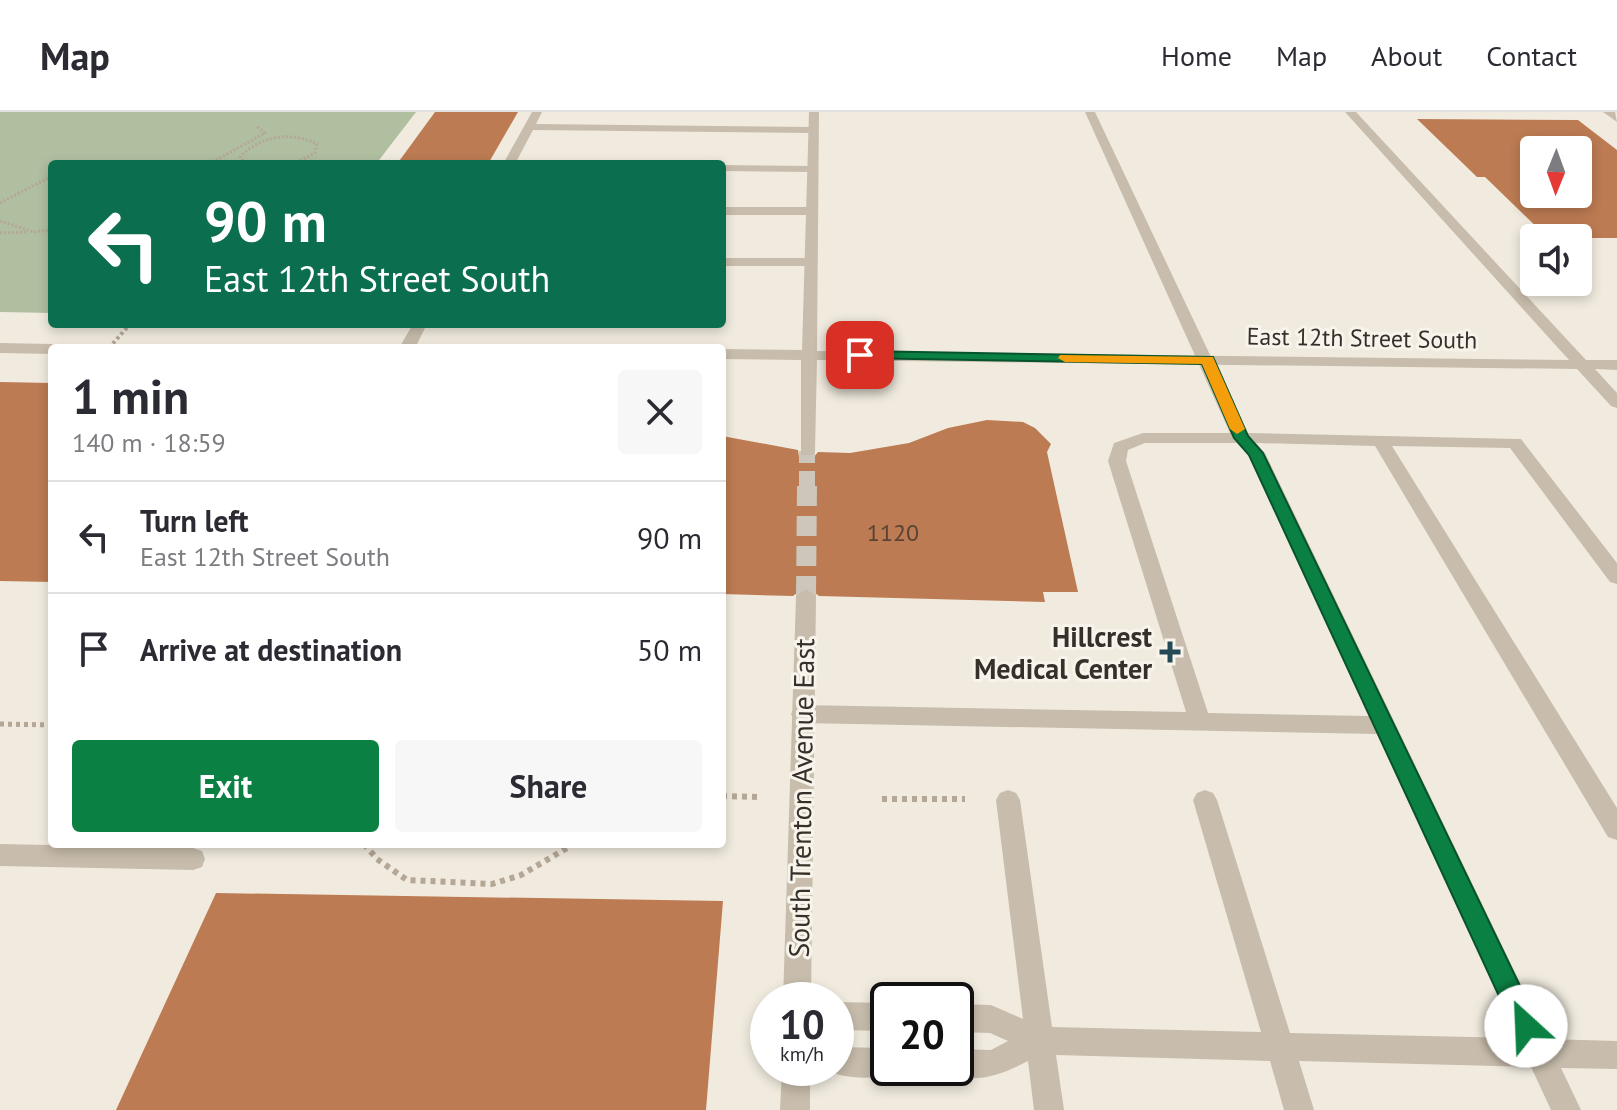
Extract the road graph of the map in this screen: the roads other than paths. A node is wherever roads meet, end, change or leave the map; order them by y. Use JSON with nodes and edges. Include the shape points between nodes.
{"nodes":[{"id":1,"x":537,"y":112,"type":"edge"},
{"id":2,"x":814,"y":112,"type":"edge"},
{"id":3,"x":1090,"y":112,"type":"edge"},
{"id":4,"x":1350,"y":112,"type":"edge"},
{"id":5,"x":1608,"y":112,"type":"edge"},
{"id":6,"x":1617,"y":119,"type":"edge"},
{"id":7,"x":530,"y":127,"type":"junction"},
{"id":8,"x":814,"y":130,"type":"junction"},
{"id":9,"x":511,"y":160,"type":"edge"},
{"id":10,"x":726,"y":168,"type":"edge"},
{"id":11,"x":813,"y":169,"type":"junction"},
{"id":12,"x":726,"y":211,"type":"edge"},
{"id":13,"x":812,"y":211,"type":"junction"},
{"id":14,"x":726,"y":262,"type":"edge"},
{"id":15,"x":811,"y":262,"type":"junction"},
{"id":16,"x":0,"y":348,"type":"edge"},
{"id":17,"x":48,"y":349,"type":"edge"},
{"id":18,"x":726,"y":354,"type":"edge"},
{"id":19,"x":808,"y":355,"type":"junction"},
{"id":20,"x":1208,"y":360,"type":"junction"},
{"id":21,"x":1582,"y":364,"type":"junction"},
{"id":22,"x":1617,"y":365,"type":"edge"},
{"id":23,"x":1617,"y":403,"type":"edge"},
{"id":24,"x":1241,"y":438,"type":"junction"},
{"id":25,"x":1381,"y":441,"type":"junction"},
{"id":26,"x":807,"y":451,"type":"tunnel mouth"},
{"id":27,"x":1617,"y":577,"type":"edge"},
{"id":28,"x":806,"y":596,"type":"tunnel mouth"},
{"id":29,"x":802,"y":714,"type":"junction"},
{"id":30,"x":1200,"y":722,"type":"junction"},
{"id":31,"x":1384,"y":725,"type":"junction"},
{"id":32,"x":1008,"y":800,"type":"road end"},
{"id":33,"x":1205,"y":800,"type":"dead end"},
{"id":34,"x":1617,"y":829,"type":"edge"},
{"id":35,"x":0,"y":855,"type":"edge"},
{"id":36,"x":193,"y":859,"type":"dead end"},
{"id":37,"x":797,"y":982,"type":"edge"},
{"id":38,"x":974,"y":1019,"type":"edge"},
{"id":39,"x":1039,"y":1041,"type":"junction"},
{"id":40,"x":1279,"y":1046,"type":"junction"},
{"id":41,"x":1539,"y":1053,"type":"junction"},
{"id":42,"x":1617,"y":1055,"type":"edge"},
{"id":43,"x":974,"y":1064,"type":"edge"},
{"id":44,"x":796,"y":1086,"type":"edge"},
{"id":45,"x":795,"y":1110,"type":"edge"},
{"id":46,"x":1049,"y":1110,"type":"edge"},
{"id":47,"x":1299,"y":1110,"type":"edge"},
{"id":48,"x":1566,"y":1110,"type":"edge"}],
"edges":[{"from":1,"to":7,"type":"street"},
{"from":2,"to":8,"type":"street"},
{"from":3,"to":20,"type":"street"},
{"from":4,"to":21,"type":"street"},
{"from":5,"to":6,"type":"street"},
{"from":7,"to":8,"type":"street"},
{"from":7,"to":9,"type":"street"},
{"from":8,"to":11,"type":"street"},
{"from":10,"to":11,"type":"street"},
{"from":11,"to":13,"type":"street"},
{"from":12,"to":13,"type":"street"},
{"from":13,"to":15,"type":"street"},
{"from":14,"to":15,"type":"street"},
{"from":15,"to":19,"type":"street"},
{"from":16,"to":17,"type":"street"},
{"from":18,"to":19,"type":"street","name":"East 12th Street South"},
{"from":19,"to":20,"type":"street","name":"East 12th Street South"},
{"from":19,"to":26,"type":"street"},
{"from":20,"to":21,"type":"street","name":"East 12th Street South"},
{"from":20,"to":24,"type":"street"},
{"from":21,"to":22,"type":"street","name":"East 12th Street South"},
{"from":21,"to":23,"type":"street"},
{"from":24,"to":25,"type":"street"},
{"from":24,"to":30,"type":"street","via":[[1143,438],[1120,447],[1117,461]]},
{"from":24,"to":31,"type":"street","via":[[1256,453]]},
{"from":25,"to":27,"type":"street","via":[[1515,443]]},
{"from":25,"to":34,"type":"street"},
{"from":28,"to":29,"type":"street","name":"South Trenton Avenue East"},
{"from":29,"to":30,"type":"street"},
{"from":29,"to":37,"type":"street","name":"South Trenton Avenue East"},
{"from":30,"to":31,"type":"street"},
{"from":31,"to":41,"type":"street"},
{"from":32,"to":39,"type":"street"},
{"from":33,"to":40,"type":"street"},
{"from":35,"to":36,"type":"street"},
{"from":38,"to":39,"type":"street","via":[[991,1019]]},
{"from":39,"to":40,"type":"street"},
{"from":39,"to":43,"type":"street","via":[[992,1064]]},
{"from":39,"to":46,"type":"street"},
{"from":40,"to":41,"type":"street"},
{"from":40,"to":47,"type":"street"},
{"from":41,"to":42,"type":"street"},
{"from":41,"to":48,"type":"street"},
{"from":44,"to":45,"type":"street"}]}
